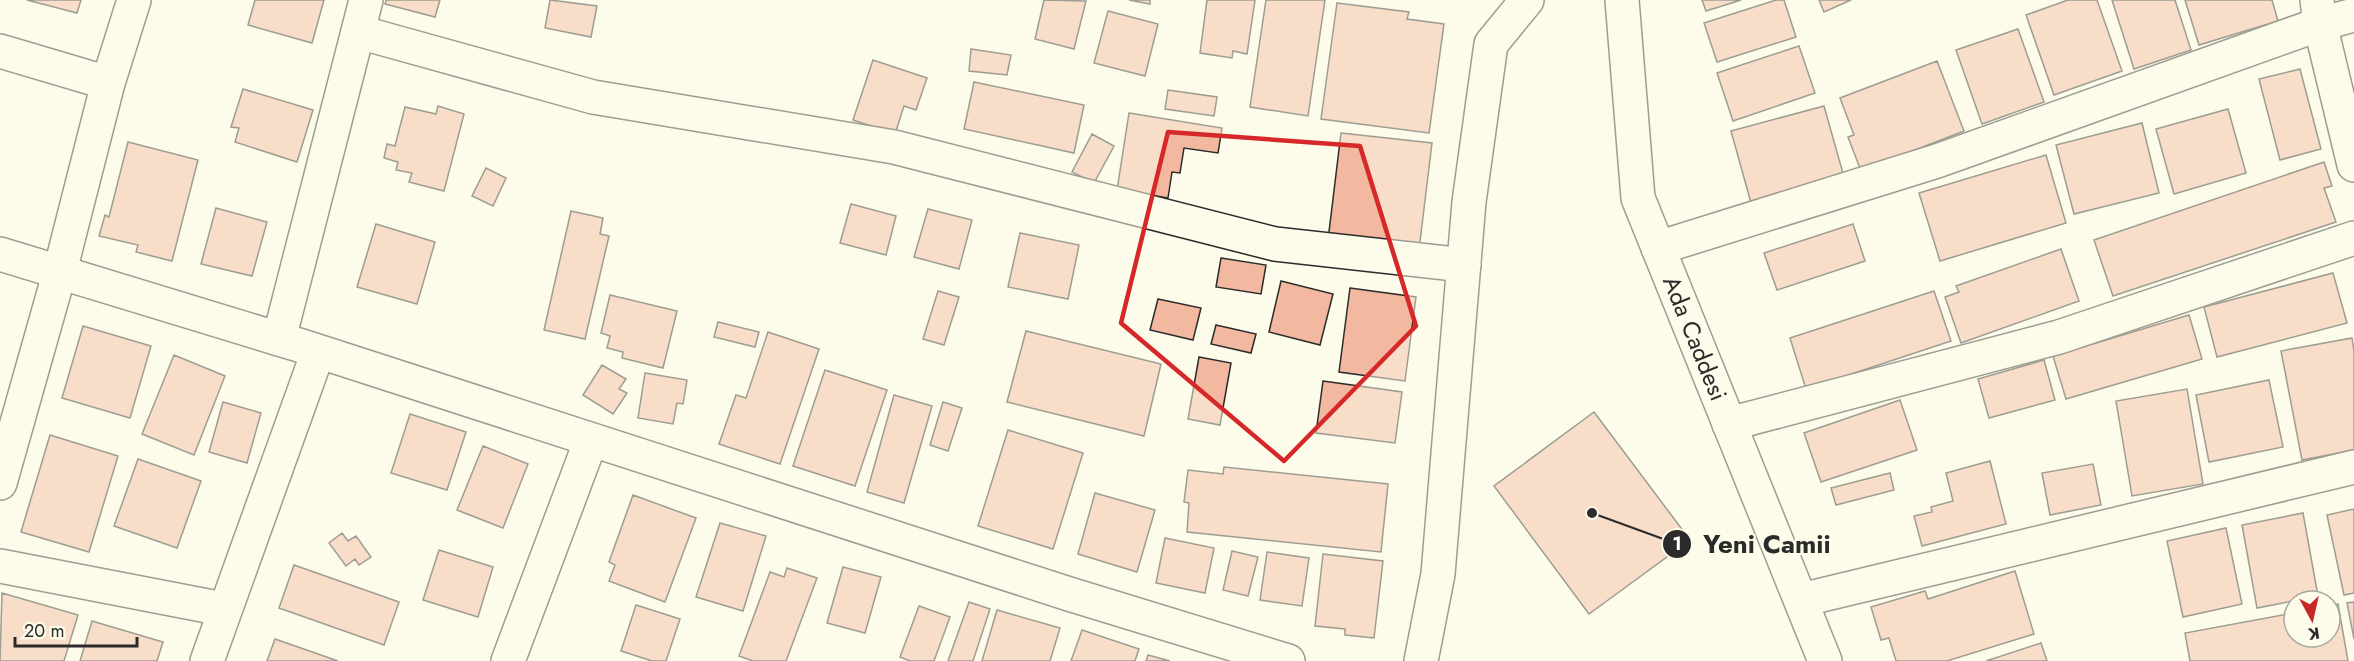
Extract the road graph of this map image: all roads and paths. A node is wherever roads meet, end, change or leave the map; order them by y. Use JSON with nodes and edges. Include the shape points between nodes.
{"nodes":[{"id":1,"x":134,"y":0,"type":"edge"},
{"id":2,"x":366,"y":0,"type":"edge"},
{"id":3,"x":1527,"y":0,"type":"edge"},
{"id":4,"x":1622,"y":0,"type":"edge"},
{"id":5,"x":2318,"y":12,"type":"edge"},
{"id":6,"x":2354,"y":15,"type":"edge"},
{"id":7,"x":359,"y":32,"type":"junction"},
{"id":8,"x":0,"y":51,"type":"edge"},
{"id":9,"x":108,"y":83,"type":"junction"},
{"id":10,"x":2354,"y":165,"type":"edge"},
{"id":11,"x":2354,"y":237,"type":"edge"},
{"id":12,"x":1658,"y":248,"type":"junction"},
{"id":13,"x":0,"y":254,"type":"edge"},
{"id":14,"x":1464,"y":265,"type":"junction"},
{"id":15,"x":60,"y":271,"type":"junction"},
{"id":16,"x":279,"y":339,"type":"junction"},
{"id":17,"x":318,"y":351,"type":"junction"},
{"id":18,"x":1729,"y":424,"type":"junction"},
{"id":19,"x":591,"y":440,"type":"junction"},
{"id":20,"x":2354,"y":466,"type":"edge"},
{"id":21,"x":0,"y":483,"type":"edge"},
{"id":22,"x":0,"y":566,"type":"edge"},
{"id":23,"x":1801,"y":600,"type":"junction"},
{"id":24,"x":223,"y":609,"type":"junction"},
{"id":25,"x":207,"y":661,"type":"edge"},
{"id":26,"x":508,"y":661,"type":"edge"},
{"id":27,"x":1288,"y":661,"type":"edge"},
{"id":28,"x":1421,"y":661,"type":"edge"},
{"id":29,"x":1825,"y":661,"type":"edge"}],
"edges":[{"from":1,"to":9,"type":"street"},
{"from":2,"to":7,"type":"street"},
{"from":3,"to":14,"type":"street","via":[[1491,44]]},
{"from":4,"to":12,"type":"street","name":"Ada Caddesi","via":[[1638,198]]},
{"from":5,"to":6,"type":"street"},
{"from":5,"to":10,"type":"street"},
{"from":5,"to":12,"type":"street","via":[[1937,161]]},
{"from":7,"to":14,"type":"street","via":[[593,97],[894,147],[1275,244]]},
{"from":7,"to":16,"type":"street"},
{"from":8,"to":9,"type":"street"},
{"from":9,"to":15,"type":"street"},
{"from":11,"to":18,"type":"street","via":[[2059,337]]},
{"from":12,"to":18,"type":"street","name":"Ada Caddesi"},
{"from":13,"to":15,"type":"street"},
{"from":14,"to":28,"type":"street","via":[[1438,574]]},
{"from":15,"to":16,"type":"street"},
{"from":15,"to":21,"type":"street"},
{"from":16,"to":17,"type":"street"},
{"from":17,"to":19,"type":"street"},
{"from":17,"to":24,"type":"street"},
{"from":18,"to":23,"type":"street","name":"Ada Caddesi"},
{"from":19,"to":26,"type":"street"},
{"from":19,"to":27,"type":"street"},
{"from":20,"to":23,"type":"street"},
{"from":22,"to":24,"type":"street"},
{"from":23,"to":29,"type":"street","name":"Ada Caddesi"},
{"from":24,"to":25,"type":"street"}]}
